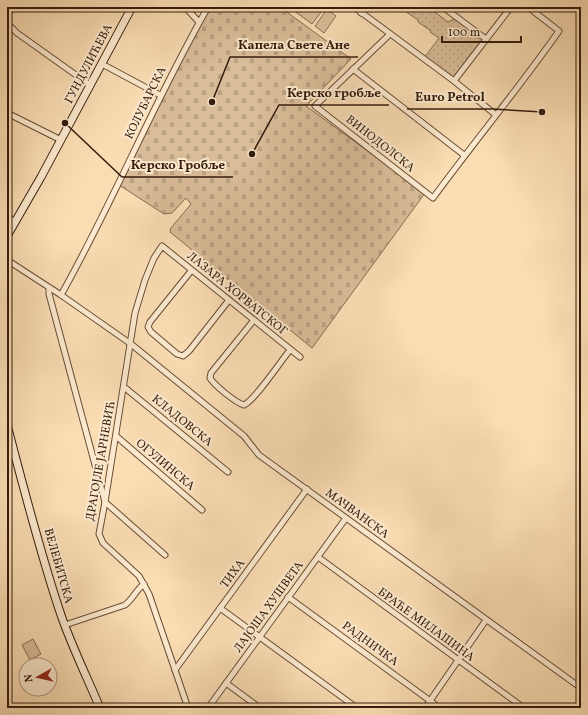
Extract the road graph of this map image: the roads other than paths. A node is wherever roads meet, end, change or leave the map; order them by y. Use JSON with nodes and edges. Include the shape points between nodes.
{"nodes":[{"id":1,"x":14,"y":7,"type":"edge"},
{"id":2,"x":132,"y":7,"type":"edge"},
{"id":3,"x":185,"y":7,"type":"edge"},
{"id":4,"x":208,"y":7,"type":"edge"},
{"id":5,"x":354,"y":7,"type":"edge"},
{"id":6,"x":366,"y":7,"type":"edge"},
{"id":7,"x":443,"y":7,"type":"edge"},
{"id":8,"x":511,"y":7,"type":"edge"},
{"id":9,"x":528,"y":7,"type":"edge"},
{"id":10,"x":361,"y":12,"type":"junction"},
{"id":11,"x":7,"y":14,"type":"edge"},
{"id":12,"x":199,"y":22,"type":"junction"},
{"id":13,"x":7,"y":23,"type":"edge"},
{"id":14,"x":390,"y":34,"type":"junction"},
{"id":15,"x":486,"y":39,"type":"junction"},
{"id":16,"x":102,"y":64,"type":"junction"},
{"id":17,"x":353,"y":69,"type":"junction"},
{"id":18,"x":454,"y":81,"type":"junction"},
{"id":19,"x":90,"y":85,"type":"junction"},
{"id":20,"x":160,"y":95,"type":"junction"},
{"id":21,"x":7,"y":113,"type":"edge"},
{"id":22,"x":496,"y":115,"type":"junction"},
{"id":23,"x":61,"y":140,"type":"junction"},
{"id":24,"x":464,"y":155,"type":"junction"},
{"id":25,"x":7,"y":216,"type":"edge"},
{"id":26,"x":15,"y":222,"type":"junction"},
{"id":27,"x":7,"y":236,"type":"edge"},
{"id":28,"x":162,"y":246,"type":"joint"},
{"id":29,"x":7,"y":260,"type":"edge"},
{"id":30,"x":191,"y":271,"type":"junction"},
{"id":31,"x":49,"y":288,"type":"junction"},
{"id":32,"x":61,"y":295,"type":"junction"},
{"id":33,"x":229,"y":300,"type":"junction"},
{"id":34,"x":254,"y":320,"type":"junction"},
{"id":35,"x":131,"y":344,"type":"junction"},
{"id":36,"x":290,"y":350,"type":"junction"},
{"id":37,"x":300,"y":357,"type":"dead end"},
{"id":38,"x":124,"y":387,"type":"junction"},
{"id":39,"x":7,"y":425,"type":"edge"},
{"id":40,"x":116,"y":436,"type":"junction"},
{"id":41,"x":228,"y":472,"type":"dead end"},
{"id":42,"x":99,"y":480,"type":"junction"},
{"id":43,"x":109,"y":480,"type":"junction"},
{"id":44,"x":307,"y":489,"type":"junction"},
{"id":45,"x":105,"y":502,"type":"junction"},
{"id":46,"x":202,"y":510,"type":"dead end"},
{"id":47,"x":346,"y":518,"type":"junction"},
{"id":48,"x":165,"y":555,"type":"dead end"},
{"id":49,"x":318,"y":557,"type":"junction"},
{"id":50,"x":144,"y":584,"type":"junction"},
{"id":51,"x":288,"y":597,"type":"junction"},
{"id":52,"x":220,"y":608,"type":"junction"},
{"id":53,"x":486,"y":620,"type":"junction"},
{"id":54,"x":65,"y":625,"type":"junction"},
{"id":55,"x":259,"y":637,"type":"junction"},
{"id":56,"x":458,"y":661,"type":"junction"},
{"id":57,"x":174,"y":670,"type":"junction"},
{"id":58,"x":226,"y":683,"type":"junction"},
{"id":59,"x":581,"y":688,"type":"edge"},
{"id":60,"x":430,"y":701,"type":"junction"},
{"id":61,"x":100,"y":708,"type":"edge"},
{"id":62,"x":188,"y":708,"type":"edge"},
{"id":63,"x":208,"y":708,"type":"edge"},
{"id":64,"x":260,"y":708,"type":"edge"},
{"id":65,"x":357,"y":708,"type":"edge"},
{"id":66,"x":425,"y":708,"type":"edge"},
{"id":67,"x":440,"y":708,"type":"edge"},
{"id":68,"x":524,"y":708,"type":"edge"}],
"edges":[{"from":1,"to":11,"type":"street"},
{"from":2,"to":16,"type":"street","name":"ГУНДУЛИЋЕВА"},
{"from":3,"to":12,"type":"street"},
{"from":4,"to":12,"type":"street","name":"КОЛУБАРСКА"},
{"from":5,"to":10,"type":"street"},
{"from":6,"to":10,"type":"street"},
{"from":7,"to":15,"type":"street"},
{"from":8,"to":15,"type":"street"},
{"from":9,"to":22,"type":"street","via":[[559,31]]},
{"from":10,"to":14,"type":"street"},
{"from":12,"to":20,"type":"street","name":"КОЛУБАРСКА"},
{"from":13,"to":19,"type":"street","via":[[17,33]]},
{"from":14,"to":17,"type":"street"},
{"from":14,"to":18,"type":"street"},
{"from":15,"to":18,"type":"street"},
{"from":16,"to":19,"type":"street","name":"ГУНДУЛИЋЕВА"},
{"from":16,"to":20,"type":"street"},
{"from":17,"to":24,"type":"street"},
{"from":17,"to":24,"type":"street","name":"ВИНОДОЛСКА","via":[[315,106],[433,198]]},
{"from":18,"to":22,"type":"street"},
{"from":19,"to":23,"type":"street","name":"ГУНДУЛИЋЕВА"},
{"from":20,"to":32,"type":"street","name":"КОЛУБАРСКА","via":[[113,195]]},
{"from":21,"to":23,"type":"street"},
{"from":22,"to":24,"type":"street"},
{"from":23,"to":26,"type":"street","name":"ГУНДУЛИЋЕВА"},
{"from":25,"to":26,"type":"street"},
{"from":26,"to":27,"type":"street","name":"ГУНДУЛИЋЕВА"},
{"from":28,"to":30,"type":"street","name":"ЛАЗАРА ХОРВАТСКОГ"},
{"from":28,"to":35,"type":"street","name":"ДРАГОЈЛЕ ЈАРНЕВИЋ","via":[[145,280],[135,313]]},
{"from":29,"to":31,"type":"street","name":"МАЧВАНСКА"},
{"from":30,"to":33,"type":"street","name":"ЛАЗАРА ХОРВАТСКОГ"},
{"from":30,"to":33,"type":"street","via":[[148,327],[178,354],[183,356],[189,351]]},
{"from":31,"to":32,"type":"street","name":"МАЧВАНСКА"},
{"from":31,"to":42,"type":"street"},
{"from":32,"to":35,"type":"street","name":"МАЧВАНСКА"},
{"from":33,"to":34,"type":"street","name":"ЛАЗАРА ХОРВАТСКОГ"},
{"from":34,"to":36,"type":"street","name":"ЛАЗАРА ХОРВАТСКОГ"},
{"from":34,"to":36,"type":"street","via":[[215,368],[210,378],[214,384],[244,405]]},
{"from":35,"to":38,"type":"street","name":"ДРАГОЈЛЕ ЈАРНЕВИЋ"},
{"from":35,"to":44,"type":"street","name":"МАЧВАНСКА","via":[[244,436],[259,455]]},
{"from":36,"to":37,"type":"street","name":"ЛАЗАРА ХОРВАТСКОГ"},
{"from":38,"to":40,"type":"street","name":"ДРАГОЈЛЕ ЈАРНЕВИЋ"},
{"from":38,"to":41,"type":"street","name":"КЛАДОВСКА"},
{"from":39,"to":54,"type":"street","name":"ВЕЛЕБИТСКА","via":[[40,547]]},
{"from":40,"to":43,"type":"street","name":"ДРАГОЈЛЕ ЈАРНЕВИЋ"},
{"from":40,"to":46,"type":"street","name":"ОГУЛИНСКА"},
{"from":42,"to":43,"type":"street"},
{"from":42,"to":45,"type":"street"},
{"from":43,"to":45,"type":"street","name":"ДРАГОЈЛЕ ЈАРНЕВИЋ"},
{"from":44,"to":47,"type":"street","name":"МАЧВАНСКА"},
{"from":44,"to":52,"type":"street","name":"ТИХА"},
{"from":45,"to":48,"type":"street"},
{"from":45,"to":50,"type":"street","name":"ДРАГОЈЛЕ ЈАРНЕВИЋ","via":[[100,538]]},
{"from":47,"to":49,"type":"street","name":"ЛАЈОША ХУШВЕТА"},
{"from":47,"to":53,"type":"street","name":"МАЧВАНСКА"},
{"from":49,"to":51,"type":"street","name":"ЛАЈОША ХУШВЕТА"},
{"from":49,"to":56,"type":"street","name":"БРАЋЕ МИЛАШИНА"},
{"from":50,"to":54,"type":"street","via":[[125,605]]},
{"from":50,"to":57,"type":"street","name":"ДРАГОЈЛЕ ЈАРНЕВИЋ"},
{"from":51,"to":55,"type":"street","name":"ЛАЈОША ХУШВЕТА"},
{"from":51,"to":60,"type":"street","name":"РАДНИЧКА"},
{"from":52,"to":55,"type":"street"},
{"from":52,"to":57,"type":"street","name":"ТИХА"},
{"from":53,"to":56,"type":"street"},
{"from":53,"to":59,"type":"street","name":"МАЧВАНСКА"},
{"from":54,"to":61,"type":"street","name":"ВЕЛЕБИТСКА"},
{"from":55,"to":58,"type":"street","name":"ЛАЈОША ХУШВЕТА"},
{"from":55,"to":65,"type":"street"},
{"from":56,"to":60,"type":"street"},
{"from":56,"to":68,"type":"street","name":"БРАЋЕ МИЛАШИНА"},
{"from":57,"to":62,"type":"street","name":"ДРАГОЈЛЕ ЈАРНЕВИЋ"},
{"from":58,"to":63,"type":"street","name":"ЛАЈОША ХУШВЕТА"},
{"from":58,"to":64,"type":"street"},
{"from":60,"to":66,"type":"street"},
{"from":60,"to":67,"type":"street","name":"РАДНИЧКА"}]}
